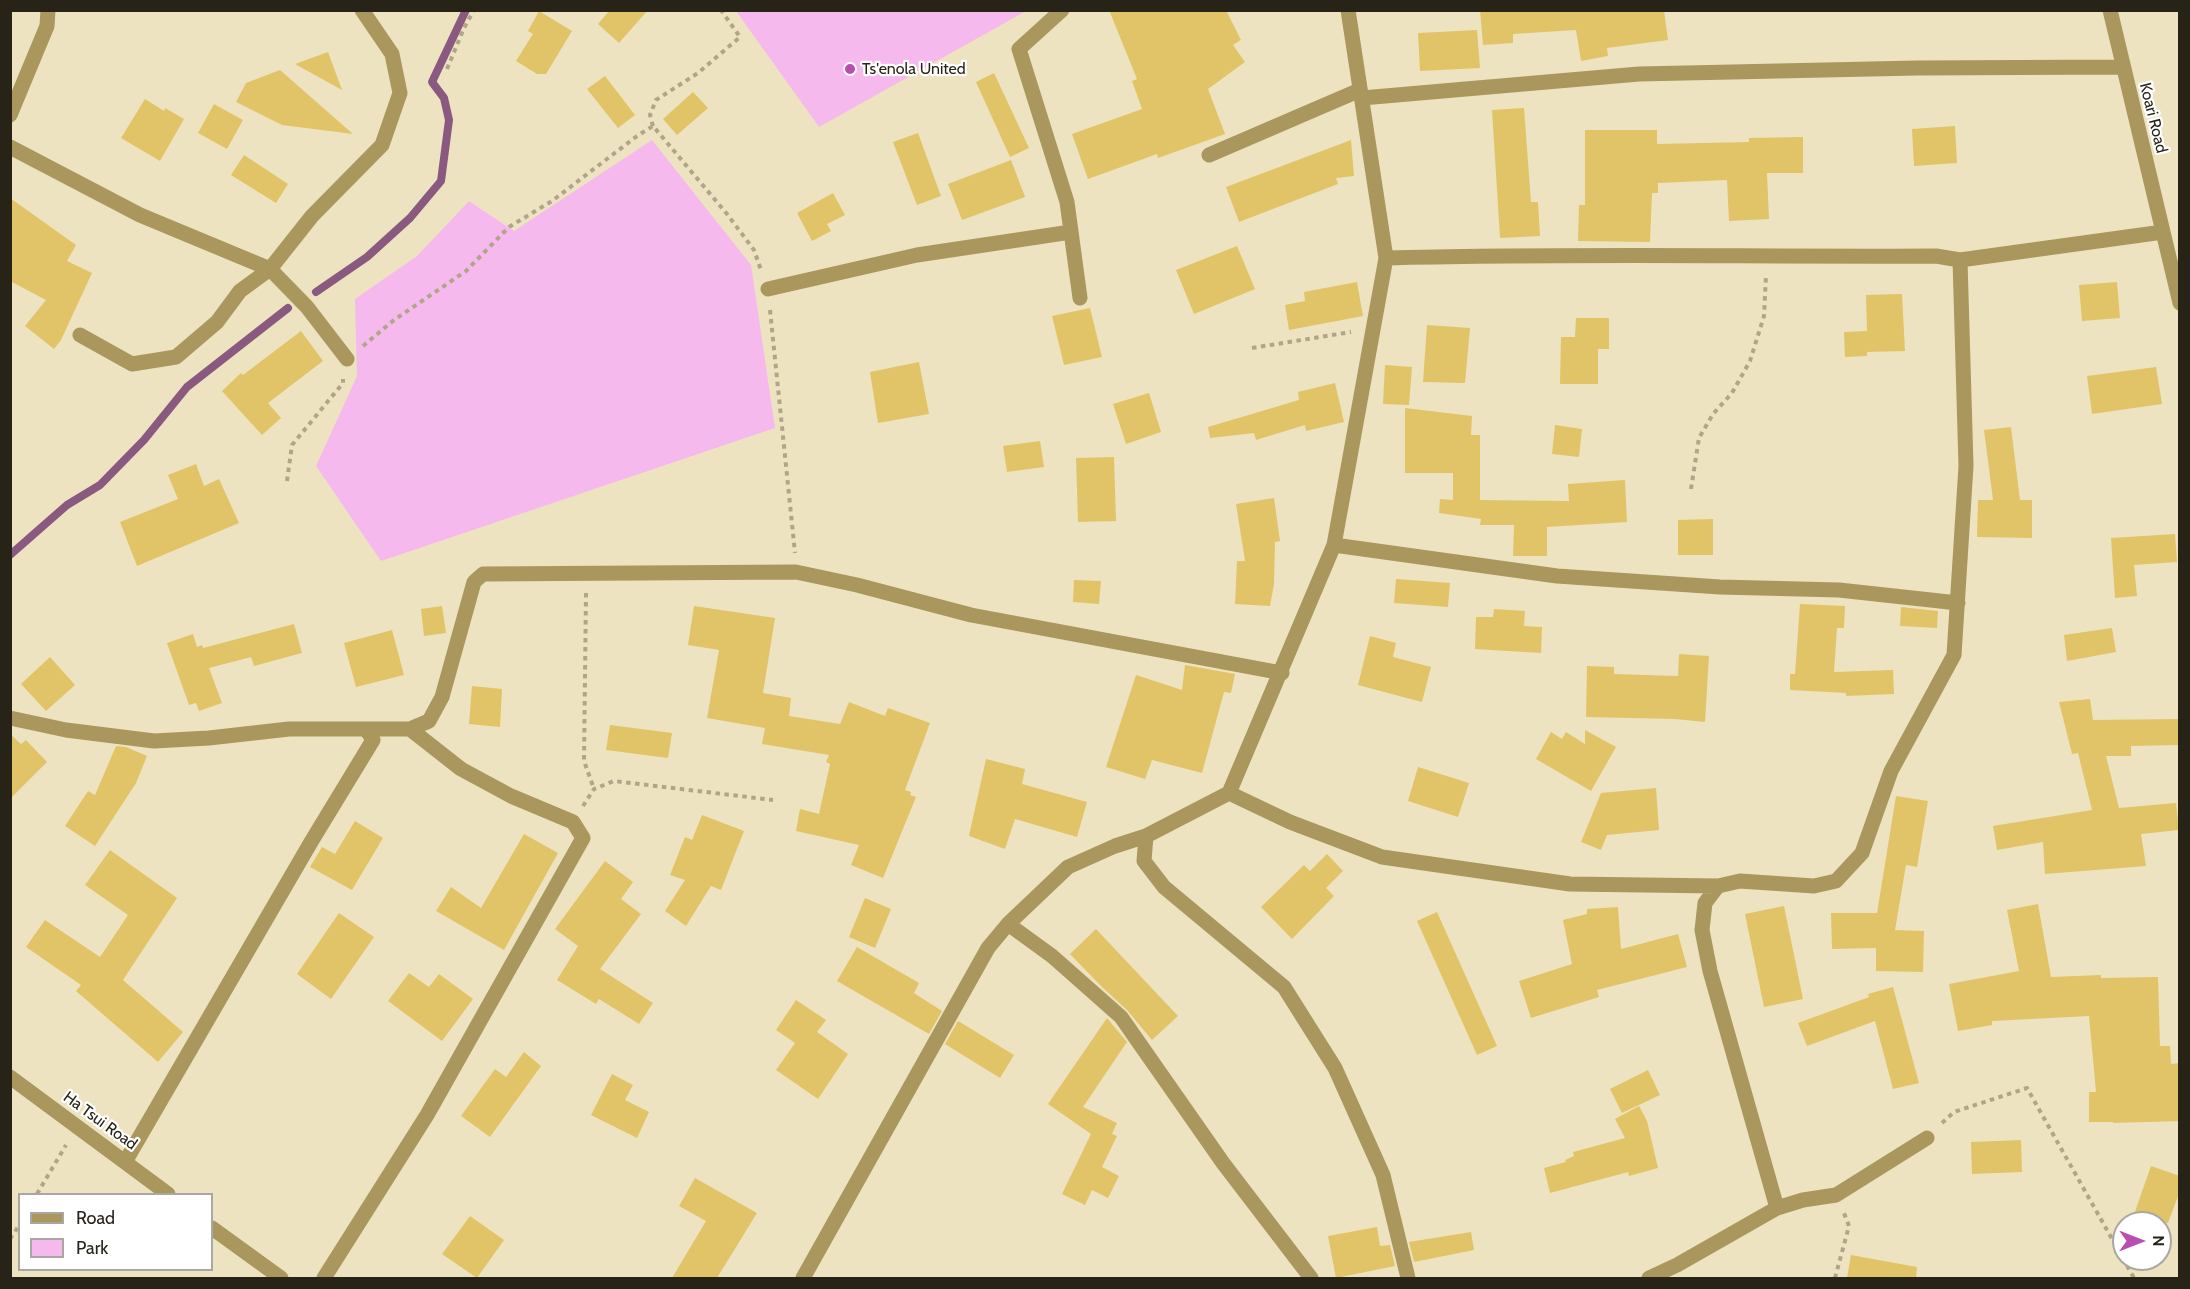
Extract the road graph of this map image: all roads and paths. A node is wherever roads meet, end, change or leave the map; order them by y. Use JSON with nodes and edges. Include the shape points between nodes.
{"nodes":[{"id":1,"x":48,"y":10,"type":"edge"},
{"id":2,"x":362,"y":10,"type":"edge"},
{"id":3,"x":474,"y":10,"type":"edge"},
{"id":4,"x":721,"y":10,"type":"edge"},
{"id":5,"x":1062,"y":10,"type":"edge"},
{"id":6,"x":1348,"y":10,"type":"edge"},
{"id":7,"x":2110,"y":10,"type":"edge"},
{"id":8,"x":2122,"y":67,"type":"junction"},
{"id":9,"x":447,"y":69,"type":"dead end"},
{"id":10,"x":1361,"y":94,"type":"junction"},
{"id":11,"x":10,"y":115,"type":"edge"},
{"id":12,"x":653,"y":126,"type":"junction"},
{"id":13,"x":10,"y":147,"type":"edge"},
{"id":14,"x":1209,"y":155,"type":"dead end"},
{"id":15,"x":1071,"y":232,"type":"junction"},
{"id":16,"x":2163,"y":232,"type":"junction"},
{"id":17,"x":1766,"y":257,"type":"junction"},
{"id":18,"x":1386,"y":258,"type":"junction"},
{"id":19,"x":1960,"y":260,"type":"junction"},
{"id":20,"x":270,"y":269,"type":"junction"},
{"id":21,"x":768,"y":289,"type":"junction"},
{"id":22,"x":1080,"y":298,"type":"dead end"},
{"id":23,"x":2180,"y":303,"type":"edge"},
{"id":24,"x":80,"y":335,"type":"dead end"},
{"id":25,"x":1372,"y":335,"type":"junction"},
{"id":26,"x":1252,"y":348,"type":"dead end"},
{"id":27,"x":347,"y":359,"type":"junction"},
{"id":28,"x":287,"y":481,"type":"dead end"},
{"id":29,"x":1691,"y":489,"type":"dead end"},
{"id":30,"x":1334,"y":545,"type":"junction"},
{"id":31,"x":796,"y":572,"type":"junction"},
{"id":32,"x":585,"y":574,"type":"junction"},
{"id":33,"x":1958,"y":603,"type":"junction"},
{"id":34,"x":1282,"y":673,"type":"junction"},
{"id":35,"x":10,"y":718,"type":"edge"},
{"id":36,"x":366,"y":729,"type":"junction"},
{"id":37,"x":410,"y":729,"type":"junction"},
{"id":38,"x":594,"y":789,"type":"junction"},
{"id":39,"x":1229,"y":793,"type":"junction"},
{"id":40,"x":773,"y":800,"type":"dead end"},
{"id":41,"x":573,"y":822,"type":"junction"},
{"id":42,"x":1146,"y":836,"type":"junction"},
{"id":43,"x":1718,"y":886,"type":"junction"},
{"id":44,"x":1008,"y":924,"type":"junction"},
{"id":45,"x":10,"y":1077,"type":"edge"},
{"id":46,"x":76,"y":1126,"type":"junction"},
{"id":47,"x":1927,"y":1138,"type":"joint"},
{"id":48,"x":125,"y":1161,"type":"junction"},
{"id":49,"x":39,"y":1193,"type":"edge"},
{"id":50,"x":167,"y":1193,"type":"edge"},
{"id":51,"x":1836,"y":1195,"type":"junction"},
{"id":52,"x":1777,"y":1209,"type":"junction"},
{"id":53,"x":213,"y":1229,"type":"edge"},
{"id":54,"x":281,"y":1278,"type":"edge"},
{"id":55,"x":324,"y":1278,"type":"edge"},
{"id":56,"x":802,"y":1278,"type":"edge"},
{"id":57,"x":1311,"y":1278,"type":"edge"},
{"id":58,"x":1408,"y":1278,"type":"edge"},
{"id":59,"x":1649,"y":1278,"type":"edge"},
{"id":60,"x":1835,"y":1278,"type":"edge"},
{"id":61,"x":2134,"y":1278,"type":"edge"}],
"edges":[{"from":1,"to":11,"type":"street","via":[[47,26]]},
{"from":2,"to":20,"type":"street","via":[[392,54],[400,93],[382,145],[312,216]]},
{"from":3,"to":9,"type":"path"},
{"from":4,"to":12,"type":"path","via":[[740,37],[698,73],[656,100],[650,115]]},
{"from":5,"to":15,"type":"street","via":[[1019,49],[1067,202]]},
{"from":6,"to":10,"type":"street"},
{"from":7,"to":8,"type":"street","name":"Koari Road"},
{"from":8,"to":10,"type":"street","via":[[1639,74]]},
{"from":8,"to":16,"type":"street","name":"Koari Road"},
{"from":10,"to":14,"type":"street"},
{"from":10,"to":18,"type":"street"},
{"from":12,"to":21,"type":"path","via":[[754,250]]},
{"from":12,"to":27,"type":"path","via":[[552,201],[509,227],[465,271]]},
{"from":13,"to":20,"type":"street","via":[[140,215]]},
{"from":15,"to":21,"type":"street","via":[[917,255]]},
{"from":15,"to":22,"type":"street"},
{"from":16,"to":19,"type":"street"},
{"from":16,"to":23,"type":"street","name":"Koari Road"},
{"from":17,"to":18,"type":"street","via":[[1527,254]]},
{"from":17,"to":19,"type":"street","via":[[1936,256]]},
{"from":17,"to":29,"type":"path","via":[[1764,316],[1750,361],[1699,438]]},
{"from":18,"to":25,"type":"street"},
{"from":19,"to":33,"type":"street","via":[[1966,466]]},
{"from":20,"to":24,"type":"street","via":[[240,291],[217,322],[176,357],[132,364]]},
{"from":20,"to":27,"type":"street","via":[[307,307]]},
{"from":21,"to":31,"type":"path"},
{"from":25,"to":26,"type":"path","via":[[1352,332]]},
{"from":25,"to":30,"type":"street"},
{"from":27,"to":28,"type":"path","via":[[343,383],[292,445]]},
{"from":30,"to":33,"type":"street","via":[[1557,576],[1839,590]]},
{"from":30,"to":34,"type":"street"},
{"from":31,"to":32,"type":"street"},
{"from":31,"to":34,"type":"street","via":[[971,615]]},
{"from":32,"to":37,"type":"street","via":[[483,574],[474,582],[442,697],[429,721]]},
{"from":32,"to":38,"type":"path","via":[[584,761]]},
{"from":33,"to":43,"type":"street","via":[[1954,655],[1891,771],[1862,853],[1836,881],[1814,886],[1740,881]]},
{"from":34,"to":39,"type":"street"},
{"from":35,"to":36,"type":"street","via":[[66,730],[154,741],[289,729]]},
{"from":36,"to":37,"type":"street"},
{"from":36,"to":48,"type":"street","via":[[373,740]]},
{"from":37,"to":41,"type":"street","via":[[461,769],[511,796]]},
{"from":38,"to":40,"type":"path","via":[[614,781]]},
{"from":38,"to":41,"type":"path"},
{"from":39,"to":42,"type":"street"},
{"from":39,"to":43,"type":"street","via":[[1290,822],[1382,857],[1570,884]]},
{"from":41,"to":55,"type":"street","via":[[583,838],[427,1114]]},
{"from":42,"to":44,"type":"street","via":[[1068,867]]},
{"from":42,"to":58,"type":"street","via":[[1144,861],[1164,887],[1284,987],[1335,1068],[1383,1175]]},
{"from":43,"to":52,"type":"street","via":[[1705,903],[1702,930]]},
{"from":44,"to":56,"type":"street","via":[[988,948]]},
{"from":44,"to":57,"type":"street","via":[[1052,956],[1121,1017],[1223,1163]]},
{"from":45,"to":46,"type":"street","name":"Ha Tsui Road"},
{"from":46,"to":48,"type":"street","name":"Ha Tsui Road"},
{"from":46,"to":49,"type":"path"},
{"from":47,"to":51,"type":"street"},
{"from":47,"to":61,"type":"path","via":[[1954,1112],[2027,1088]]},
{"from":48,"to":50,"type":"street","name":"Ha Tsui Road"},
{"from":51,"to":52,"type":"street"},
{"from":51,"to":60,"type":"path","via":[[1850,1226]]},
{"from":52,"to":59,"type":"street"},
{"from":53,"to":54,"type":"street"}]}
